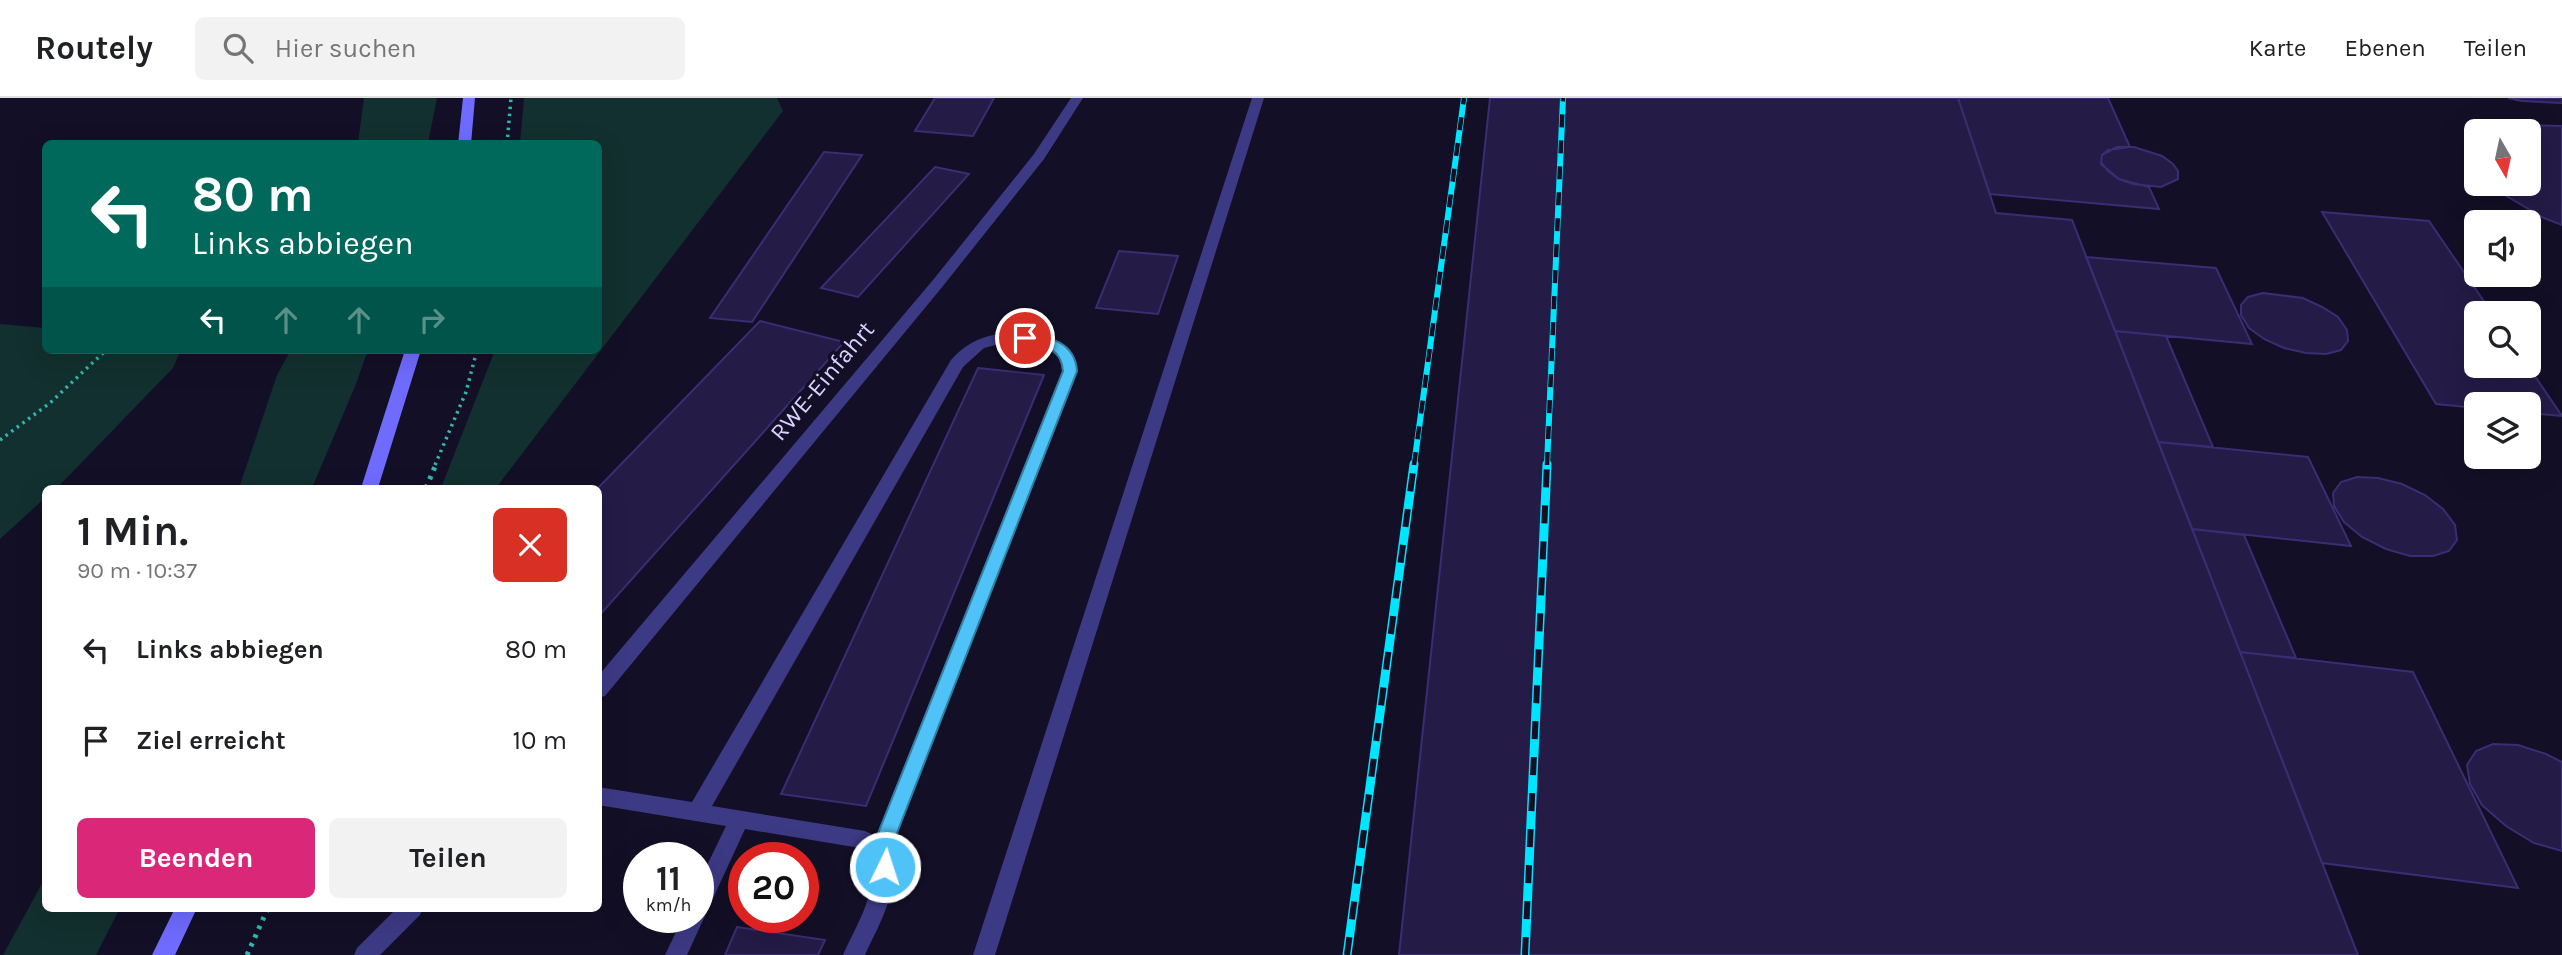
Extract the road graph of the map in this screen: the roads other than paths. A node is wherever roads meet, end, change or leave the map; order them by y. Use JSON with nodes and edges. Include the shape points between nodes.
{"nodes":[{"id":1,"x":469,"y":98,"type":"edge"},
{"id":2,"x":1077,"y":98,"type":"edge"},
{"id":3,"x":1258,"y":98,"type":"edge"},
{"id":4,"x":464,"y":140,"type":"edge"},
{"id":5,"x":412,"y":354,"type":"edge"},
{"id":6,"x":370,"y":485,"type":"edge"},
{"id":7,"x":602,"y":685,"type":"edge"},
{"id":8,"x":602,"y":797,"type":"edge"},
{"id":9,"x":697,"y":812,"type":"junction"},
{"id":10,"x":740,"y":818,"type":"junction"},
{"id":11,"x":880,"y":851,"type":"junction"},
{"id":12,"x":714,"y":874,"type":"edge"},
{"id":13,"x":184,"y":912,"type":"edge"},
{"id":14,"x":408,"y":912,"type":"edge"},
{"id":15,"x":686,"y":933,"type":"edge"},
{"id":16,"x":163,"y":955,"type":"edge"},
{"id":17,"x":365,"y":955,"type":"edge"},
{"id":18,"x":676,"y":955,"type":"edge"},
{"id":19,"x":854,"y":955,"type":"edge"},
{"id":20,"x":984,"y":955,"type":"edge"}],
"edges":[{"from":1,"to":4,"type":"main road"},
{"from":2,"to":7,"type":"lane","name":"RWE-Einfahrt","via":[[1039,156],[938,283]]},
{"from":3,"to":20,"type":"lane"},
{"from":5,"to":6,"type":"main road"},
{"from":8,"to":9,"type":"lane"},
{"from":9,"to":10,"type":"lane"},
{"from":9,"to":11,"type":"lane","via":[[962,358],[981,343],[1001,337],[1047,341],[1067,356],[1070,371]]},
{"from":10,"to":11,"type":"lane","via":[[865,840]]},
{"from":10,"to":12,"type":"lane"},
{"from":11,"to":19,"type":"lane","via":[[884,874]]},
{"from":13,"to":16,"type":"main road"},
{"from":14,"to":17,"type":"lane"},
{"from":15,"to":18,"type":"lane"}]}
